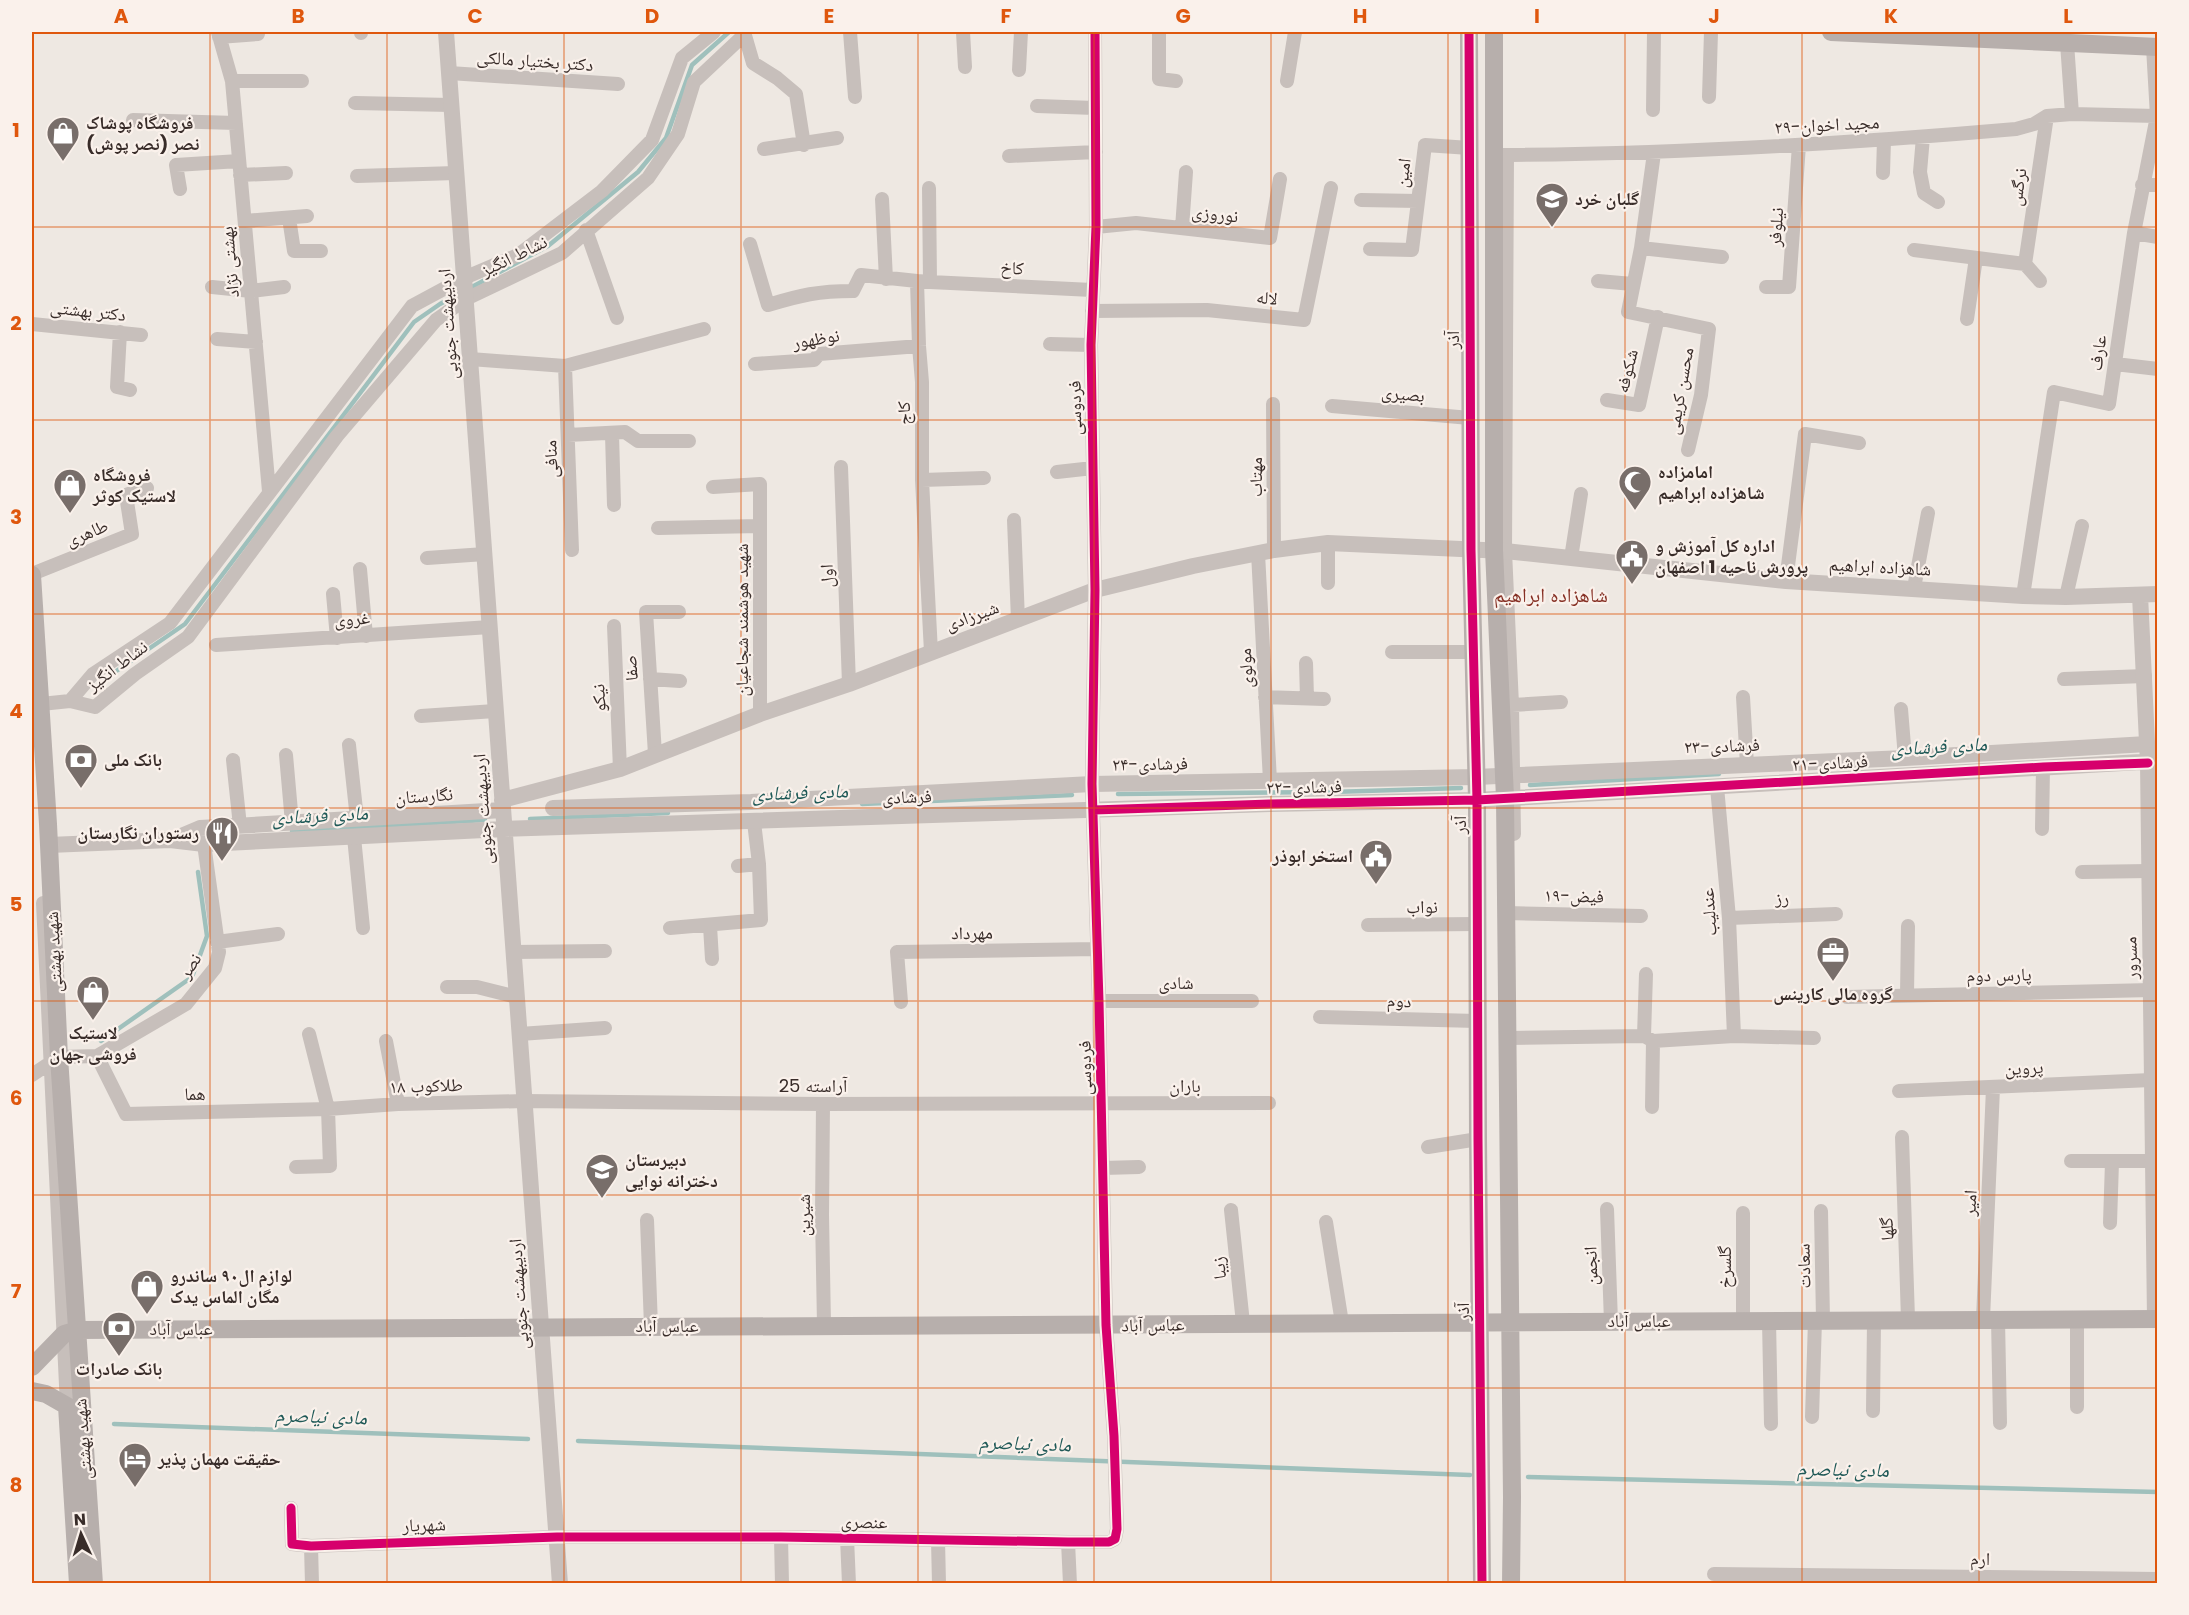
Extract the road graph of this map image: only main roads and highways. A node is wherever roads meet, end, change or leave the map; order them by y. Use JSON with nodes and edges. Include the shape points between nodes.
{"nodes":[{"id":1,"x":1469,"y":32,"type":"edge"},
{"id":2,"x":1494,"y":32,"type":"edge"},
{"id":3,"x":1831,"y":32,"type":"edge"},
{"id":4,"x":2112,"y":38,"type":"edge"},
{"id":5,"x":2155,"y":47,"type":"edge"},
{"id":6,"x":32,"y":574,"type":"edge"},
{"id":7,"x":36,"y":699,"type":"edge"},
{"id":8,"x":36,"y":733,"type":"edge"},
{"id":9,"x":40,"y":825,"type":"edge"},
{"id":10,"x":2156,"y":1319,"type":"edge"},
{"id":11,"x":1480,"y":1322,"type":"junction"},
{"id":12,"x":1509,"y":1322,"type":"junction"},
{"id":13,"x":68,"y":1329,"type":"junction"},
{"id":14,"x":32,"y":1367,"type":"edge"},
{"id":15,"x":32,"y":1391,"type":"edge"},
{"id":16,"x":1482,"y":1497,"type":"junction"},
{"id":17,"x":1512,"y":1497,"type":"junction"},
{"id":18,"x":78,"y":1584,"type":"edge"},
{"id":19,"x":94,"y":1584,"type":"edge"},
{"id":20,"x":1482,"y":1584,"type":"edge"},
{"id":21,"x":1511,"y":1584,"type":"edge"}],
"edges":[{"from":1,"to":11,"type":"main road","name":"آذر","via":[[1470,550],[1477,800]]},
{"from":2,"to":12,"type":"main road","via":[[1501,155],[1499,550],[1510,798]]},
{"from":3,"to":4,"type":"main road","via":[[2067,43]]},
{"from":4,"to":5,"type":"main road"},
{"from":6,"to":7,"type":"main road","name":"شهید بهشتی"},
{"from":7,"to":8,"type":"main road","name":"شهید بهشتی"},
{"from":8,"to":9,"type":"main road","name":"شهید بهشتی"},
{"from":9,"to":13,"type":"main road","name":"شهید بهشتی","via":[[49,845],[54,1060]]},
{"from":10,"to":12,"type":"main road","name":"عباس آباد"},
{"from":11,"to":12,"type":"main road","name":"عباس آباد"},
{"from":11,"to":13,"type":"main road","name":"عباس آباد"},
{"from":11,"to":16,"type":"main road","name":"آذر"},
{"from":12,"to":17,"type":"main road"},
{"from":13,"to":14,"type":"main road"},
{"from":13,"to":19,"type":"main road","name":"شهید بهشتی"},
{"from":15,"to":18,"type":"main road","via":[[68,1406]]},
{"from":16,"to":17,"type":"main road"},
{"from":16,"to":20,"type":"main road","name":"آذر"},
{"from":17,"to":21,"type":"main road"}]}
